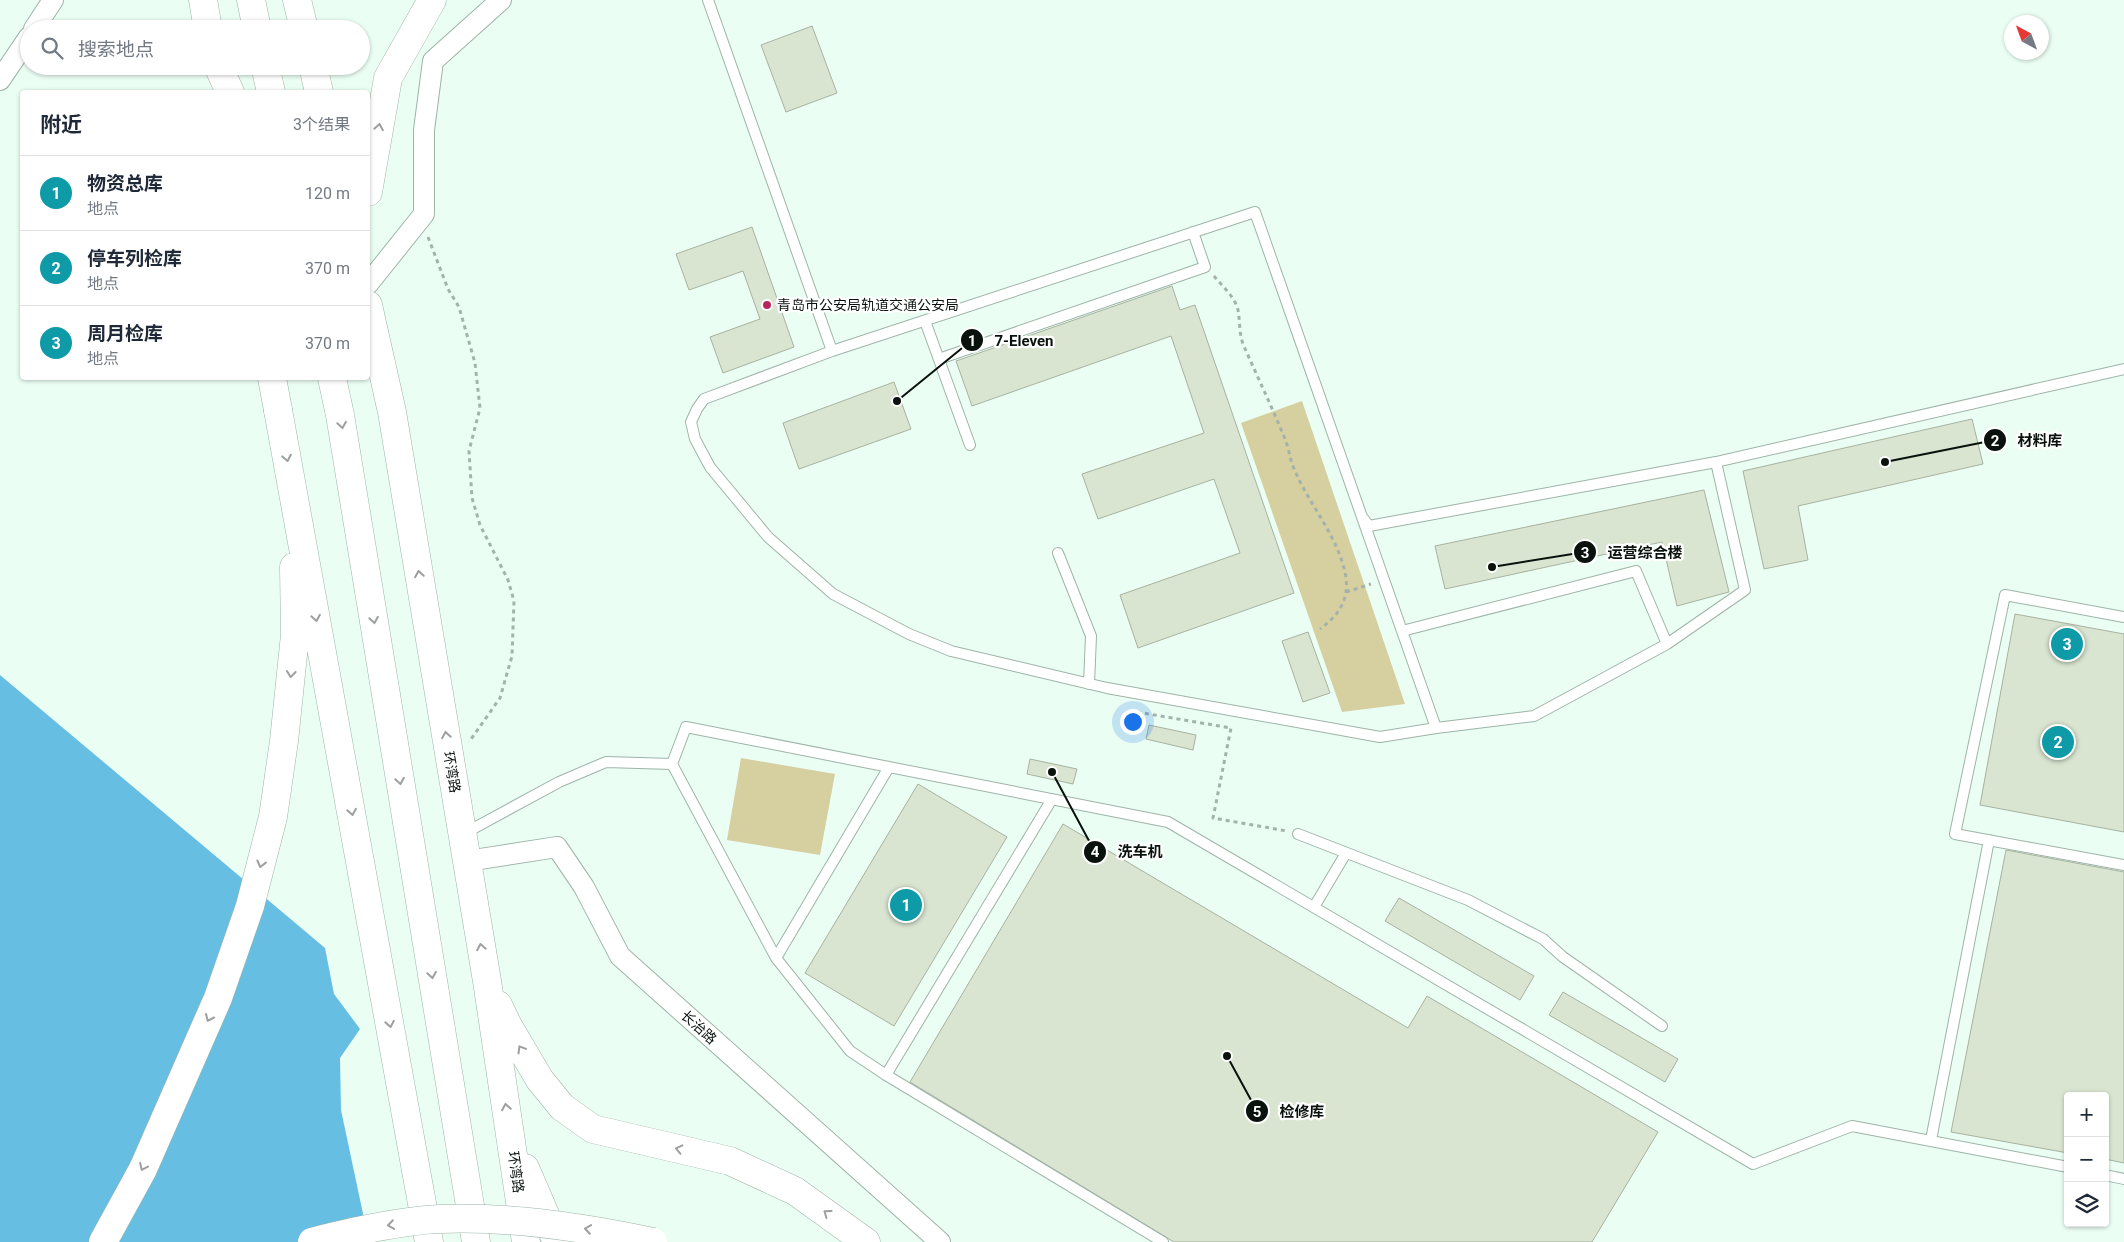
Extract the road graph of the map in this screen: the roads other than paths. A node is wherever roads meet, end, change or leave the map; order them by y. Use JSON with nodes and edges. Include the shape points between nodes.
{"nodes":[{"id":1,"x":53,"y":0,"type":"edge"},
{"id":2,"x":203,"y":0,"type":"edge"},
{"id":3,"x":251,"y":0,"type":"edge"},
{"id":4,"x":298,"y":0,"type":"edge"},
{"id":5,"x":432,"y":0,"type":"edge"},
{"id":6,"x":501,"y":0,"type":"edge"},
{"id":7,"x":708,"y":0,"type":"edge"},
{"id":8,"x":40,"y":20,"type":"edge"},
{"id":9,"x":206,"y":20,"type":"edge"},
{"id":10,"x":255,"y":20,"type":"edge"},
{"id":11,"x":302,"y":20,"type":"edge"},
{"id":12,"x":20,"y":50,"type":"edge"},
{"id":13,"x":217,"y":75,"type":"edge"},
{"id":14,"x":221,"y":75,"type":"edge"},
{"id":15,"x":267,"y":75,"type":"edge"},
{"id":16,"x":315,"y":75,"type":"edge"},
{"id":17,"x":0,"y":80,"type":"edge"},
{"id":18,"x":220,"y":90,"type":"edge"},
{"id":19,"x":229,"y":90,"type":"edge"},
{"id":20,"x":271,"y":90,"type":"edge"},
{"id":21,"x":319,"y":90,"type":"edge"},
{"id":22,"x":370,"y":181,"type":"edge"},
{"id":23,"x":1193,"y":232,"type":"junction"},
{"id":24,"x":370,"y":282,"type":"edge"},
{"id":25,"x":370,"y":314,"type":"edge"},
{"id":26,"x":925,"y":321,"type":"junction"},
{"id":27,"x":832,"y":352,"type":"junction"},
{"id":28,"x":940,"y":359,"type":"junction"},
{"id":29,"x":2124,"y":369,"type":"edge"},
{"id":30,"x":272,"y":380,"type":"edge"},
{"id":31,"x":332,"y":380,"type":"edge"},
{"id":32,"x":970,"y":445,"type":"dead end"},
{"id":33,"x":1716,"y":462,"type":"junction"},
{"id":34,"x":293,"y":486,"type":"junction"},
{"id":35,"x":1362,"y":516,"type":"junction"},
{"id":36,"x":1058,"y":553,"type":"dead end"},
{"id":37,"x":2124,"y":617,"type":"edge"},
{"id":38,"x":1402,"y":630,"type":"junction"},
{"id":39,"x":1667,"y":644,"type":"junction"},
{"id":40,"x":1090,"y":684,"type":"junction"},
{"id":41,"x":1436,"y":728,"type":"junction"},
{"id":42,"x":672,"y":764,"type":"junction"},
{"id":43,"x":889,"y":767,"type":"junction"},
{"id":44,"x":1052,"y":799,"type":"junction"},
{"id":45,"x":463,"y":834,"type":"junction"},
{"id":46,"x":1298,"y":834,"type":"road end"},
{"id":47,"x":1989,"y":840,"type":"junction"},
{"id":48,"x":1346,"y":853,"type":"junction"},
{"id":49,"x":467,"y":861,"type":"junction"},
{"id":50,"x":2124,"y":865,"type":"edge"},
{"id":51,"x":1314,"y":907,"type":"junction"},
{"id":52,"x":776,"y":958,"type":"junction"},
{"id":53,"x":487,"y":981,"type":"junction"},
{"id":54,"x":1662,"y":1026,"type":"dead end"},
{"id":55,"x":886,"y":1075,"type":"junction"},
{"id":56,"x":510,"y":1135,"type":"junction"},
{"id":57,"x":1931,"y":1140,"type":"junction"},
{"id":58,"x":2064,"y":1166,"type":"edge"},
{"id":59,"x":2109,"y":1176,"type":"edge"},
{"id":60,"x":2124,"y":1178,"type":"edge"},
{"id":61,"x":103,"y":1242,"type":"edge"},
{"id":62,"x":312,"y":1242,"type":"edge"},
{"id":63,"x":429,"y":1242,"type":"edge"},
{"id":64,"x":476,"y":1242,"type":"edge"},
{"id":65,"x":526,"y":1242,"type":"edge"},
{"id":66,"x":557,"y":1242,"type":"edge"},
{"id":67,"x":653,"y":1242,"type":"edge"},
{"id":68,"x":866,"y":1242,"type":"edge"},
{"id":69,"x":940,"y":1242,"type":"edge"},
{"id":70,"x":1163,"y":1242,"type":"edge"}],
"edges":[{"from":1,"to":8,"type":"street"},
{"from":2,"to":9,"type":"highway"},
{"from":3,"to":10,"type":"highway"},
{"from":4,"to":11,"type":"highway"},
{"from":22,"to":5,"type":"highway","one_way":true,"via":[[388,78]]},
{"from":6,"to":24,"type":"street","via":[[433,61],[424,130],[424,214]]},
{"from":7,"to":27,"type":"lane"},
{"from":12,"to":17,"type":"street"},
{"from":13,"to":18,"type":"highway"},
{"from":14,"to":19,"type":"highway"},
{"from":15,"to":20,"type":"highway"},
{"from":16,"to":21,"type":"highway"},
{"from":23,"to":26,"type":"lane"},
{"from":23,"to":28,"type":"lane","via":[[1205,266]]},
{"from":23,"to":35,"type":"lane","via":[[1255,212]]},
{"from":45,"to":25,"type":"highway","name":"环湾路","one_way":true,"via":[[392,412]]},
{"from":26,"to":27,"type":"lane"},
{"from":26,"to":28,"type":"lane"},
{"from":27,"to":40,"type":"lane","via":[[704,399],[692,422],[695,439],[710,467],[768,537],[833,594],[909,634],[951,651]]},
{"from":28,"to":32,"type":"lane"},
{"from":29,"to":33,"type":"lane"},
{"from":30,"to":34,"type":"highway","one_way":true},
{"from":31,"to":64,"type":"highway","one_way":true},
{"from":33,"to":35,"type":"lane","via":[[1368,526]]},
{"from":33,"to":39,"type":"lane","via":[[1745,590]]},
{"from":34,"to":61,"type":"highway","one_way":true,"via":[[295,635],[273,817],[250,906],[218,998],[143,1169]]},
{"from":34,"to":63,"type":"highway","one_way":true},
{"from":35,"to":38,"type":"lane"},
{"from":36,"to":40,"type":"lane","via":[[1091,636]]},
{"from":37,"to":47,"type":"lane","via":[[2004,595],[1955,834]]},
{"from":38,"to":39,"type":"lane","via":[[1636,571]]},
{"from":38,"to":41,"type":"lane"},
{"from":39,"to":41,"type":"lane","via":[[1534,716]]},
{"from":40,"to":41,"type":"lane","via":[[1380,738]]},
{"from":42,"to":43,"type":"lane","via":[[686,726]]},
{"from":42,"to":45,"type":"lane","via":[[606,762],[559,782]]},
{"from":42,"to":52,"type":"lane"},
{"from":43,"to":44,"type":"lane"},
{"from":43,"to":52,"type":"lane"},
{"from":44,"to":51,"type":"lane","via":[[1168,822]]},
{"from":44,"to":55,"type":"lane"},
{"from":45,"to":49,"type":"highway","name":"环湾路"},
{"from":46,"to":48,"type":"lane"},
{"from":47,"to":50,"type":"lane"},
{"from":47,"to":57,"type":"lane"},
{"from":48,"to":51,"type":"lane"},
{"from":48,"to":54,"type":"lane","via":[[1468,900],[1543,939],[1563,957]]},
{"from":53,"to":49,"type":"highway","name":"环湾路","one_way":true},
{"from":49,"to":69,"type":"street","name":"长治路","via":[[557,847],[584,888],[620,956]]},
{"from":51,"to":57,"type":"lane","via":[[1753,1164],[1852,1126]]},
{"from":52,"to":55,"type":"lane","via":[[850,1051]]},
{"from":56,"to":53,"type":"highway","name":"环湾路","one_way":true},
{"from":68,"to":53,"type":"highway","one_way":true,"via":[[795,1191],[730,1162],[594,1129],[562,1107],[540,1080],[508,1026]]},
{"from":55,"to":70,"type":"lane"},
{"from":56,"to":65,"type":"highway","name":"环湾路"},
{"from":56,"to":66,"type":"highway"},
{"from":57,"to":58,"type":"lane"},
{"from":59,"to":60,"type":"lane"},
{"from":67,"to":62,"type":"highway","one_way":true,"bridge":true,"via":[[589,1229],[468,1219],[439,1219],[378,1227]]}]}
